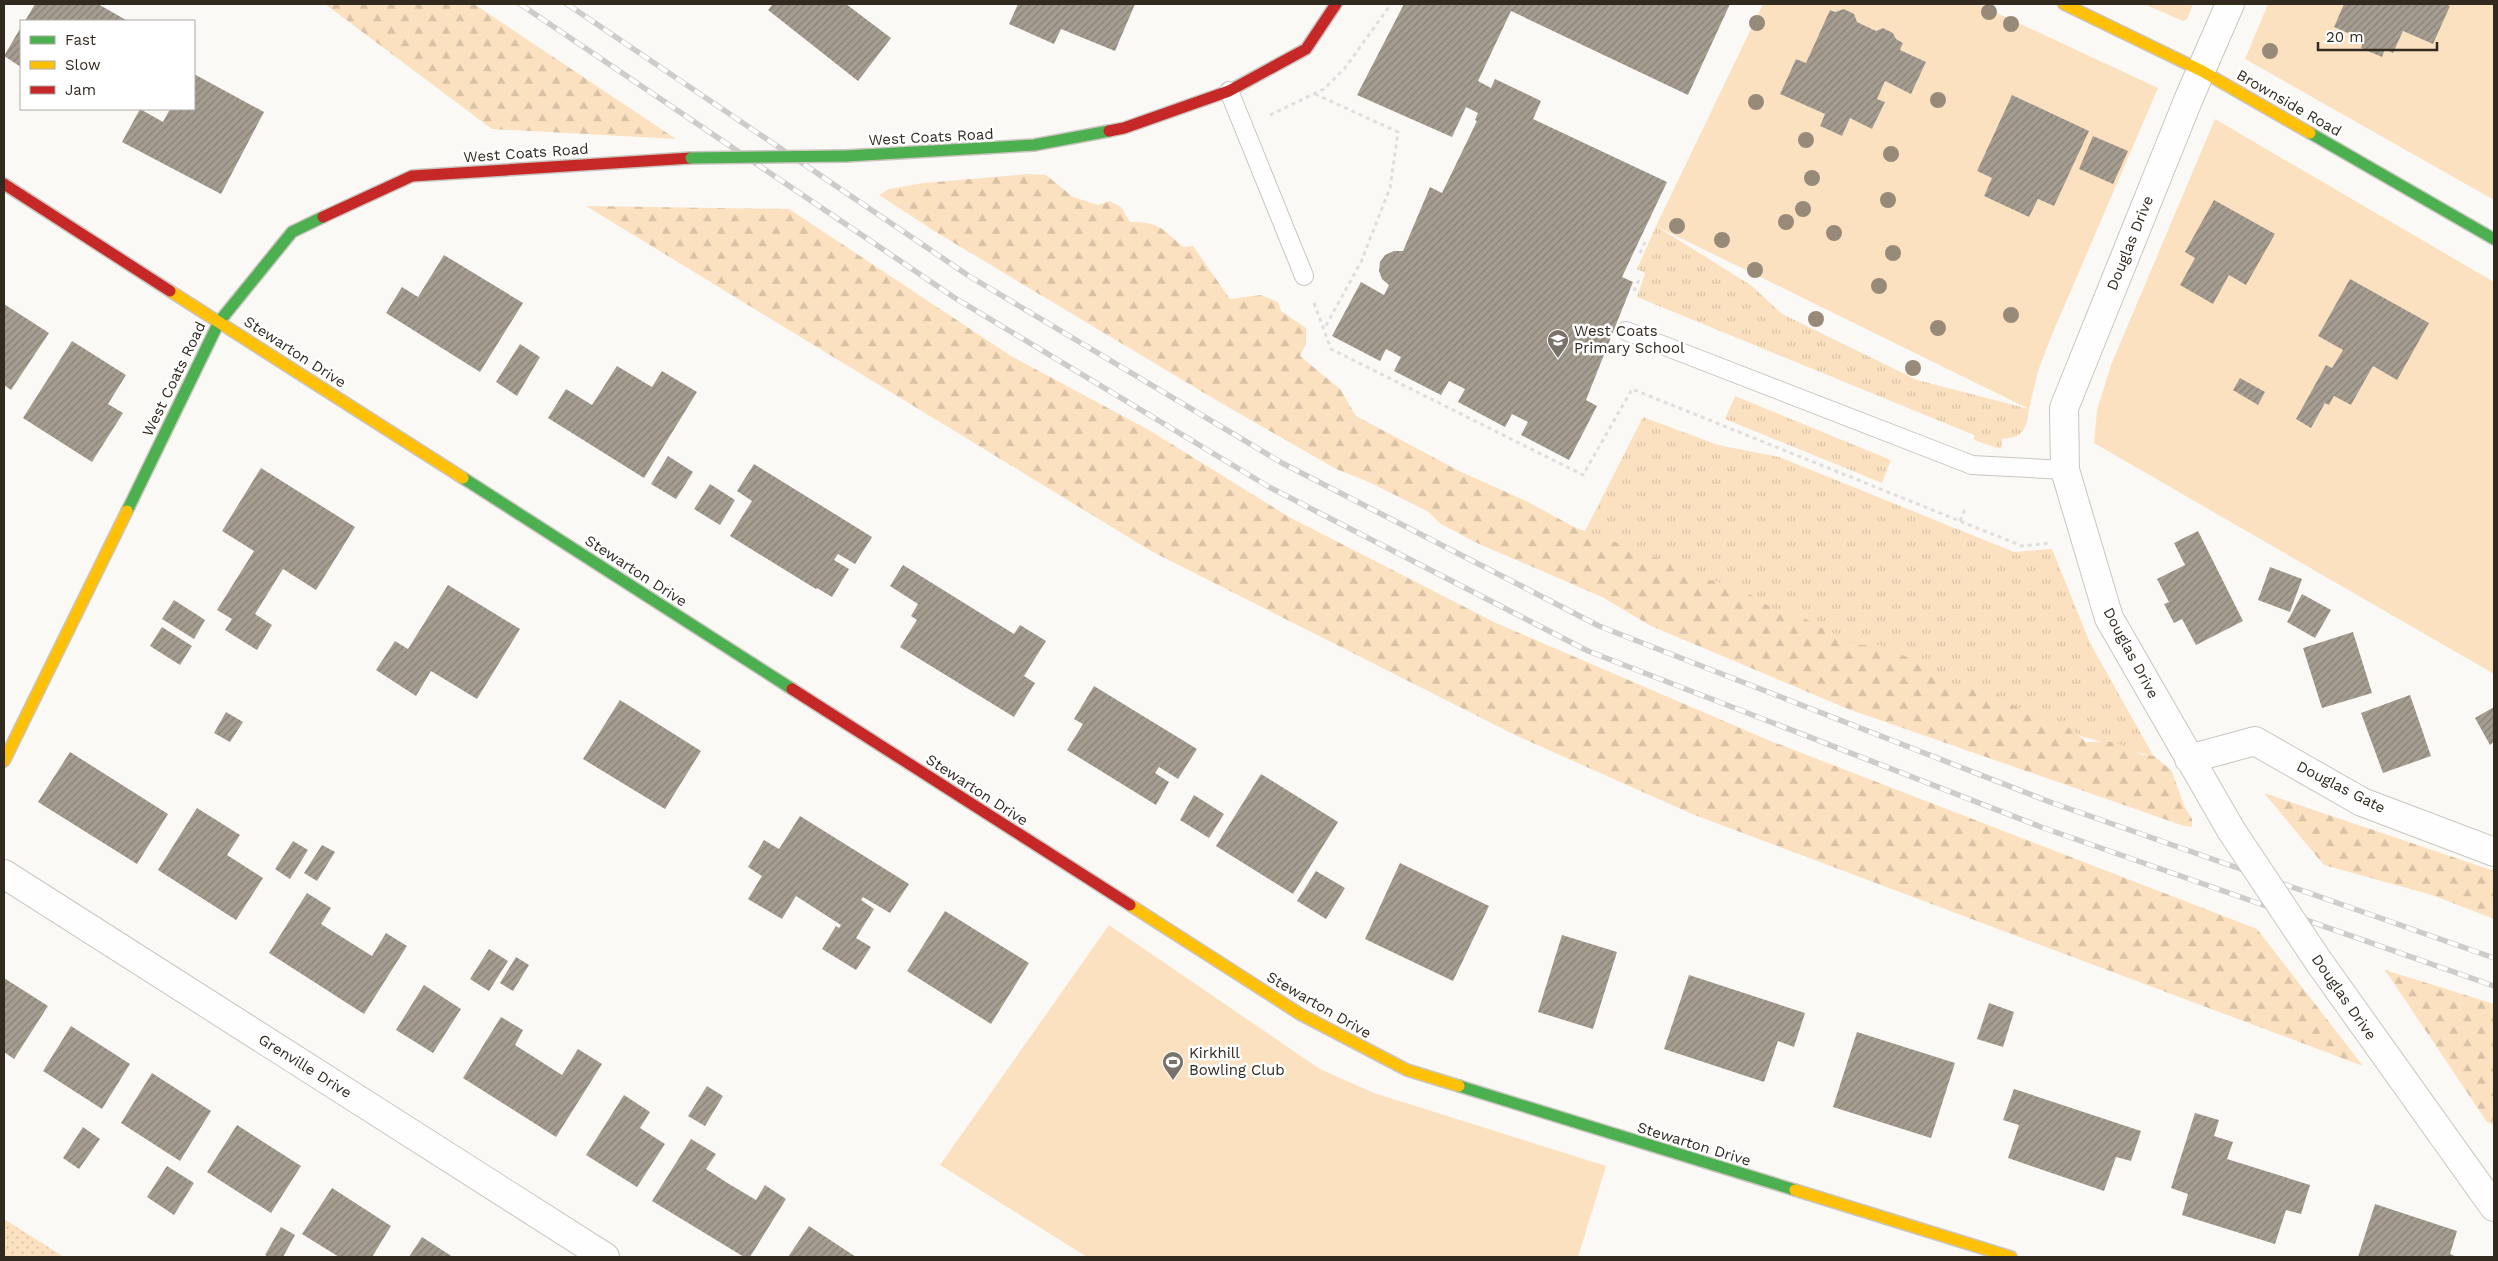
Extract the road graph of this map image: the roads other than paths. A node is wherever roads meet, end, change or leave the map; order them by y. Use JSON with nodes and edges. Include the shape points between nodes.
{"nodes":[{"id":1,"x":1336,"y":4,"type":"edge"},
{"id":2,"x":2064,"y":4,"type":"edge"},
{"id":3,"x":2230,"y":4,"type":"edge"},
{"id":4,"x":2202,"y":71,"type":"junction"},
{"id":5,"x":1229,"y":91,"type":"junction"},
{"id":6,"x":4,"y":184,"type":"edge"},
{"id":7,"x":2494,"y":239,"type":"edge"},
{"id":8,"x":1304,"y":276,"type":"road end"},
{"id":9,"x":219,"y":322,"type":"junction"},
{"id":10,"x":1626,"y":331,"type":"dead end"},
{"id":11,"x":2065,"y":470,"type":"junction"},
{"id":12,"x":2189,"y":759,"type":"junction"},
{"id":13,"x":4,"y":761,"type":"edge"},
{"id":14,"x":2494,"y":852,"type":"edge"},
{"id":15,"x":4,"y":874,"type":"edge"},
{"id":16,"x":2494,"y":1207,"type":"edge"},
{"id":17,"x":605,"y":1257,"type":"edge"},
{"id":18,"x":2011,"y":1257,"type":"edge"}],
"edges":[{"from":1,"to":5,"type":"street","name":"West Coats Road","via":[[1306,49]]},
{"from":2,"to":4,"type":"street","name":"Brownside Road"},
{"from":3,"to":4,"type":"street","name":"Douglas Drive"},
{"from":4,"to":7,"type":"street","name":"Brownside Road"},
{"from":4,"to":11,"type":"street","name":"Douglas Drive","via":[[2064,408]]},
{"from":5,"to":8,"type":"lane"},
{"from":5,"to":9,"type":"street","name":"West Coats Road","bridge":true,"via":[[1124,128],[1034,145],[846,156],[691,158],[412,176],[292,232]]},
{"from":6,"to":9,"type":"street","name":"Stewarton Drive"},
{"from":9,"to":13,"type":"street","name":"West Coats Road"},
{"from":9,"to":18,"type":"street","name":"Stewarton Drive","via":[[1300,1014],[1341,1036],[1407,1070]]},
{"from":10,"to":11,"type":"lane","via":[[1972,466]]},
{"from":11,"to":12,"type":"street","name":"Douglas Drive","via":[[2109,618]]},
{"from":12,"to":14,"type":"street","name":"Douglas Gate","via":[[2255,742],[2362,802]]},
{"from":12,"to":16,"type":"street","name":"Douglas Drive","bridge":true,"via":[[2231,830],[2319,962]]},
{"from":15,"to":17,"type":"street","name":"Grenville Drive"}]}
